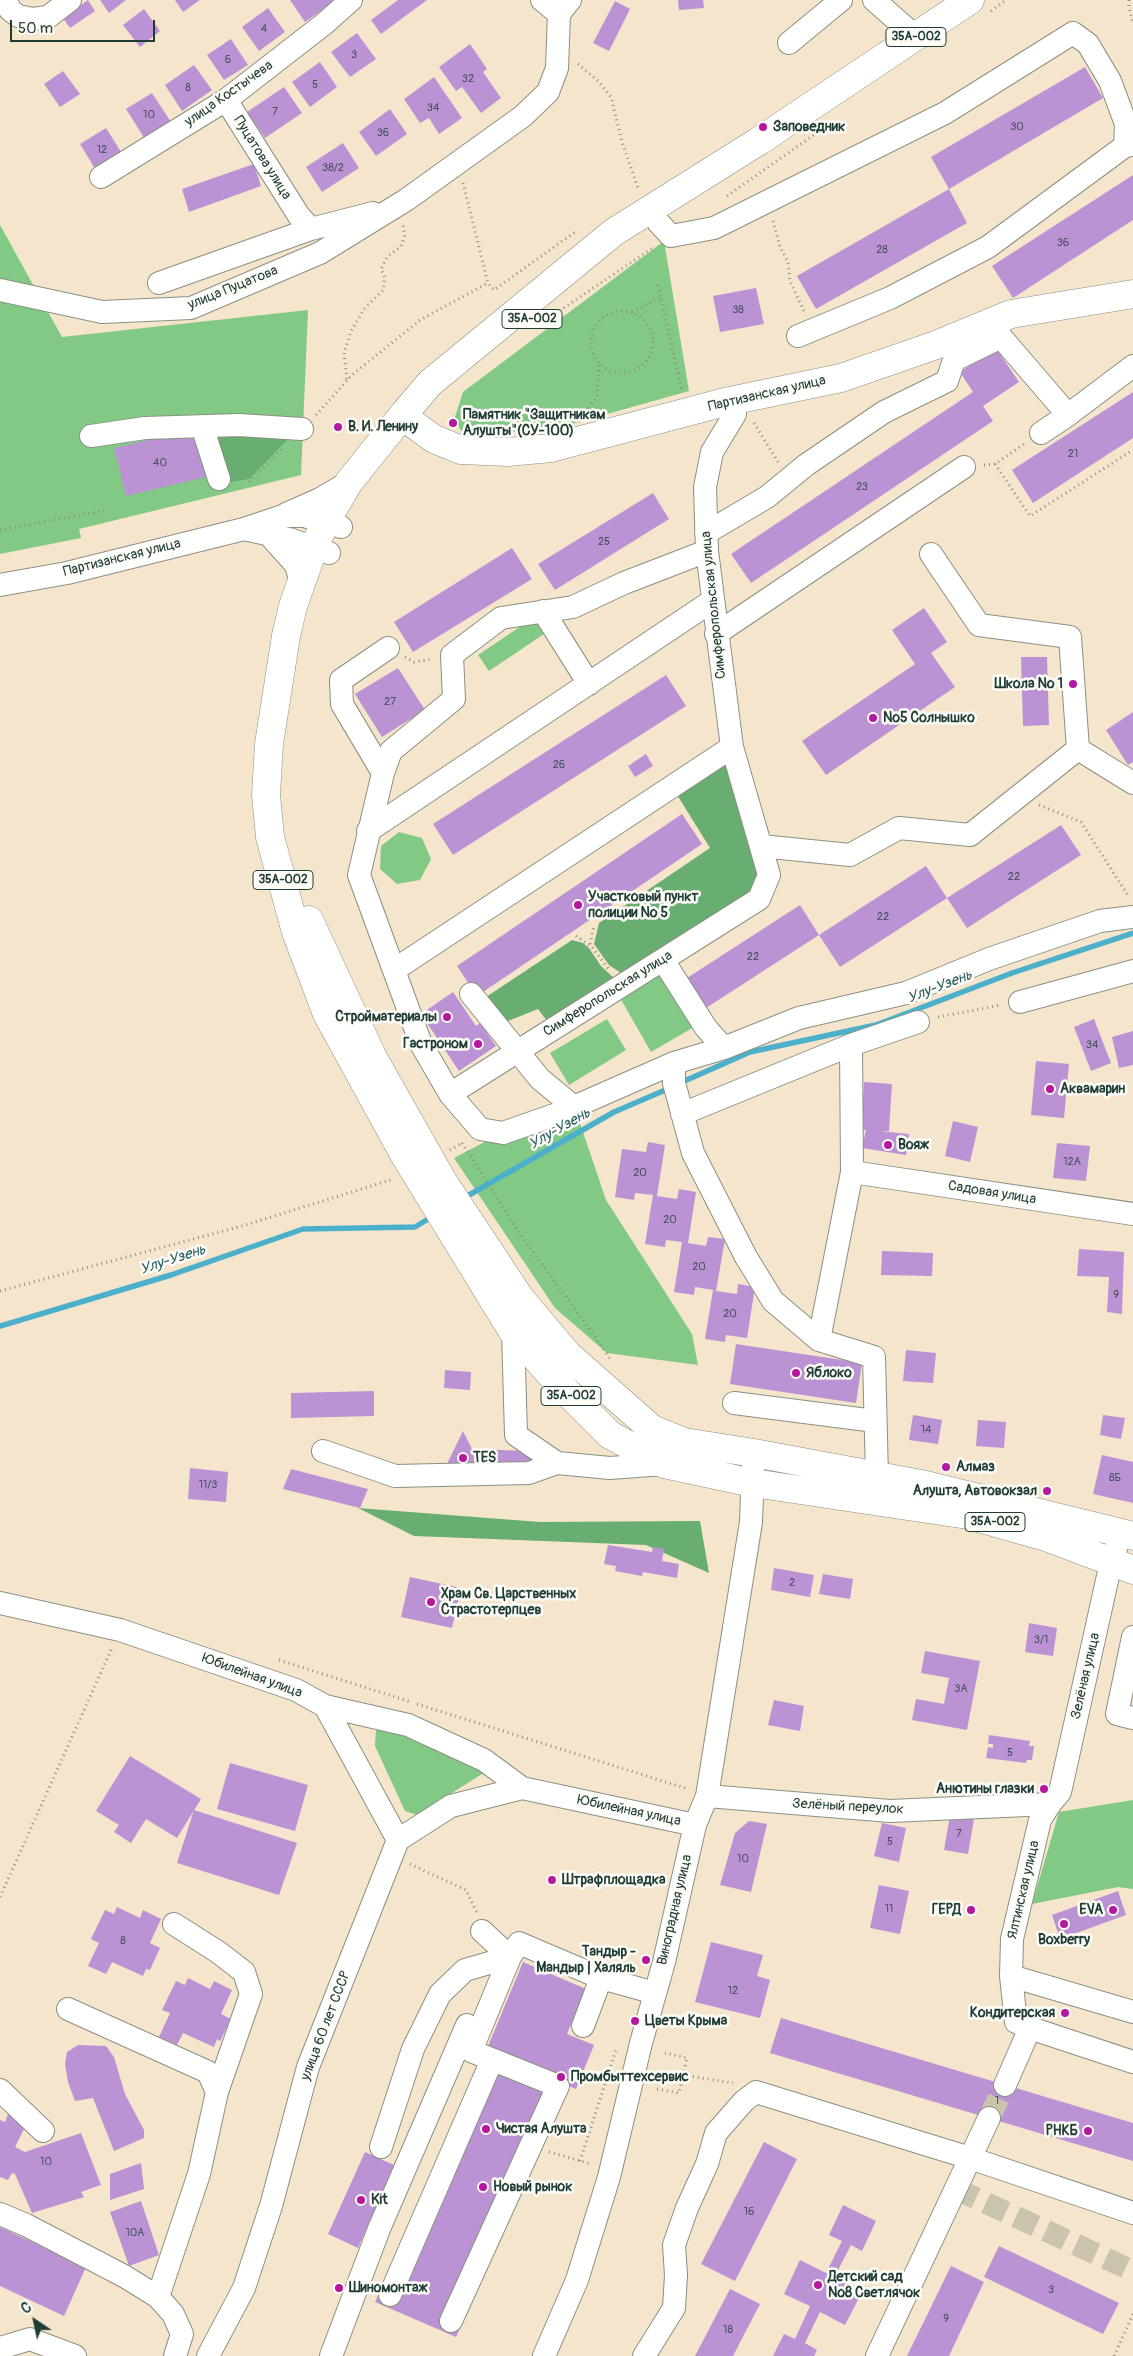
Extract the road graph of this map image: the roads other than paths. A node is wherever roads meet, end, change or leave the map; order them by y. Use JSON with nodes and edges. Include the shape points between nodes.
{"nodes":[{"id":1,"x":6,"y":0,"type":"edge"},
{"id":2,"x":70,"y":0,"type":"edge"},
{"id":3,"x":351,"y":0,"type":"edge"},
{"id":4,"x":841,"y":0,"type":"edge"},
{"id":5,"x":877,"y":3,"type":"edge"},
{"id":6,"x":557,"y":5,"type":"edge"},
{"id":7,"x":981,"y":5,"type":"edge"},
{"id":8,"x":916,"y":37,"type":"junction"},
{"id":9,"x":789,"y":43,"type":"dead end"},
{"id":10,"x":226,"y":100,"type":"junction"},
{"id":11,"x":1129,"y":145,"type":"edge"},
{"id":12,"x":101,"y":177,"type":"dead end"},
{"id":13,"x":393,"y":208,"type":"junction"},
{"id":14,"x":305,"y":222,"type":"junction"},
{"id":15,"x":664,"y":229,"type":"junction"},
{"id":16,"x":159,"y":283,"type":"dead end"},
{"id":17,"x":0,"y":290,"type":"edge"},
{"id":18,"x":1133,"y":294,"type":"edge"},
{"id":19,"x":804,"y":333,"type":"road end"},
{"id":20,"x":1133,"y":366,"type":"edge"},
{"id":21,"x":732,"y":401,"type":"junction"},
{"id":22,"x":1068,"y":415,"type":"junction"},
{"id":23,"x":202,"y":426,"type":"junction"},
{"id":24,"x":417,"y":427,"type":"junction"},
{"id":25,"x":302,"y":430,"type":"dead end"},
{"id":26,"x":1041,"y":433,"type":"road end"},
{"id":27,"x":91,"y":436,"type":"dead end"},
{"id":28,"x":964,"y":467,"type":"road end"},
{"id":29,"x":219,"y":479,"type":"dead end"},
{"id":30,"x":359,"y":482,"type":"junction"},
{"id":31,"x":283,"y":516,"type":"junction"},
{"id":32,"x":244,"y":529,"type":"junction"},
{"id":33,"x":269,"y":535,"type":"junction"},
{"id":34,"x":327,"y":537,"type":"junction"},
{"id":35,"x":706,"y":542,"type":"junction"},
{"id":36,"x":930,"y":554,"type":"dead end"},
{"id":37,"x":301,"y":583,"type":"junction"},
{"id":38,"x":0,"y":585,"type":"edge"},
{"id":39,"x":712,"y":601,"type":"junction"},
{"id":40,"x":543,"y":612,"type":"junction"},
{"id":41,"x":716,"y":634,"type":"junction"},
{"id":42,"x":388,"y":648,"type":"road end"},
{"id":43,"x":589,"y":684,"type":"junction"},
{"id":44,"x":732,"y":747,"type":"junction"},
{"id":45,"x":1078,"y":749,"type":"junction"},
{"id":46,"x":383,"y":772,"type":"junction"},
{"id":47,"x":1133,"y":783,"type":"edge"},
{"id":48,"x":368,"y":831,"type":"junction"},
{"id":49,"x":761,"y":846,"type":"junction"},
{"id":50,"x":1133,"y":917,"type":"edge"},
{"id":51,"x":663,"y":960,"type":"junction"},
{"id":52,"x":394,"y":970,"type":"junction"},
{"id":53,"x":1130,"y":972,"type":"edge"},
{"id":54,"x":472,"y":994,"type":"dead end"},
{"id":55,"x":1020,"y":1002,"type":"road end"},
{"id":56,"x":918,"y":1022,"type":"road end"},
{"id":57,"x":851,"y":1045,"type":"junction"},
{"id":58,"x":724,"y":1048,"type":"junction"},
{"id":59,"x":517,"y":1051,"type":"junction"},
{"id":60,"x":674,"y":1078,"type":"junction"},
{"id":61,"x":450,"y":1094,"type":"junction"},
{"id":62,"x":574,"y":1107,"type":"junction"},
{"id":63,"x":682,"y":1114,"type":"junction"},
{"id":64,"x":852,"y":1172,"type":"junction"},
{"id":65,"x":427,"y":1180,"type":"junction"},
{"id":66,"x":1133,"y":1214,"type":"edge"},
{"id":67,"x":457,"y":1222,"type":"junction"},
{"id":68,"x":513,"y":1332,"type":"junction"},
{"id":69,"x":819,"y":1340,"type":"junction"},
{"id":70,"x":734,"y":1403,"type":"dead end"},
{"id":71,"x":875,"y":1421,"type":"junction"},
{"id":72,"x":323,"y":1451,"type":"dead end"},
{"id":73,"x":754,"y":1453,"type":"junction"},
{"id":74,"x":556,"y":1463,"type":"junction"},
{"id":75,"x":664,"y":1464,"type":"junction"},
{"id":76,"x":878,"y":1477,"type":"junction"},
{"id":77,"x":753,"y":1483,"type":"junction"},
{"id":78,"x":1127,"y":1535,"type":"edge"},
{"id":79,"x":1123,"y":1566,"type":"edge"},
{"id":80,"x":0,"y":1603,"type":"edge"},
{"id":81,"x":1133,"y":1637,"type":"edge"},
{"id":82,"x":324,"y":1706,"type":"junction"},
{"id":83,"x":1133,"y":1718,"type":"edge"},
{"id":84,"x":522,"y":1788,"type":"junction"},
{"id":85,"x":707,"y":1796,"type":"junction"},
{"id":86,"x":1055,"y":1798,"type":"junction"},
{"id":87,"x":694,"y":1826,"type":"junction"},
{"id":88,"x":395,"y":1848,"type":"junction"},
{"id":89,"x":174,"y":1924,"type":"dead end"},
{"id":90,"x":482,"y":1931,"type":"road end"},
{"id":91,"x":502,"y":1959,"type":"junction"},
{"id":92,"x":1011,"y":1976,"type":"junction"},
{"id":93,"x":601,"y":1978,"type":"junction"},
{"id":94,"x":655,"y":1993,"type":"junction"},
{"id":95,"x":68,"y":2009,"type":"dead end"},
{"id":96,"x":1133,"y":2012,"type":"edge"},
{"id":97,"x":583,"y":2026,"type":"dead end"},
{"id":98,"x":1030,"y":2028,"type":"junction"},
{"id":99,"x":492,"y":2060,"type":"junction"},
{"id":100,"x":1133,"y":2062,"type":"edge"},
{"id":101,"x":1004,"y":2085,"type":"tunnel mouth"},
{"id":102,"x":0,"y":2090,"type":"edge"},
{"id":103,"x":217,"y":2092,"type":"junction"},
{"id":104,"x":989,"y":2118,"type":"tunnel mouth"},
{"id":105,"x":43,"y":2131,"type":"dead end"},
{"id":106,"x":381,"y":2147,"type":"dead end"},
{"id":107,"x":970,"y":2158,"type":"junction"},
{"id":108,"x":1133,"y":2213,"type":"edge"},
{"id":109,"x":0,"y":2214,"type":"edge"},
{"id":110,"x":390,"y":2295,"type":"dead end"},
{"id":111,"x":158,"y":2297,"type":"junction"},
{"id":112,"x":451,"y":2321,"type":"dead end"},
{"id":113,"x":0,"y":2348,"type":"edge"},
{"id":114,"x":75,"y":2356,"type":"edge"},
{"id":115,"x":175,"y":2356,"type":"edge"},
{"id":116,"x":208,"y":2356,"type":"edge"},
{"id":117,"x":331,"y":2356,"type":"edge"},
{"id":118,"x":544,"y":2356,"type":"edge"},
{"id":119,"x":644,"y":2356,"type":"edge"},
{"id":120,"x":877,"y":2356,"type":"edge"}],
"edges":[{"from":1,"to":2,"type":"street","via":[[10,10],[18,16],[33,19],[48,17]]},
{"from":3,"to":10,"type":"street","name":"улица Костычева"},
{"from":4,"to":9,"type":"street"},
{"from":5,"to":8,"type":"street"},
{"from":6,"to":13,"type":"street","name":"улица Пуцатова","via":[[557,68],[548,92],[522,116]]},
{"from":7,"to":8,"type":"main road","number":"35А-002"},
{"from":7,"to":15,"type":"main road","number":"35А-002"},
{"from":8,"to":24,"type":"main road","number":"35А-002","via":[[614,232],[430,383]]},
{"from":10,"to":12,"type":"street","name":"улица Костычева"},
{"from":10,"to":14,"type":"street","name":"Пуцатова улица"},
{"from":11,"to":15,"type":"street","via":[[1126,124],[1110,81],[1088,44],[1073,33],[946,113],[714,228]]},
{"from":11,"to":19,"type":"street","via":[[988,247],[890,298]]},
{"from":13,"to":14,"type":"street","name":"улица Пуцатова"},
{"from":13,"to":17,"type":"street","name":"улица Пуцатова","via":[[320,253],[190,308],[102,312]]},
{"from":14,"to":16,"type":"street","name":"улица Пуцатова","via":[[227,259]]},
{"from":15,"to":24,"type":"main road","number":"35А-002","via":[[631,241],[504,341],[446,392]]},
{"from":18,"to":21,"type":"main road","name":"Партизанская улица","via":[[1011,314],[936,345],[840,378]]},
{"from":20,"to":22,"type":"street"},
{"from":21,"to":24,"type":"main road","name":"Партизанская улица","via":[[551,448],[508,452],[461,450]]},
{"from":21,"to":35,"type":"street","name":"Симферопольская улица","via":[[735,414],[712,452],[705,487]]},
{"from":22,"to":26,"type":"street"},
{"from":22,"to":35,"type":"street","via":[[1001,337],[954,360],[947,381],[884,412]]},
{"from":23,"to":25,"type":"street"},
{"from":23,"to":27,"type":"street","via":[[145,428]]},
{"from":23,"to":29,"type":"street"},
{"from":24,"to":30,"type":"main road","number":"35А-002"},
{"from":28,"to":41,"type":"street"},
{"from":30,"to":31,"type":"street"},
{"from":30,"to":34,"type":"main road"},
{"from":31,"to":32,"type":"street","name":"Партизанская улица"},
{"from":31,"to":34,"type":"street","name":"Партизанская улица","via":[[304,516]]},
{"from":32,"to":33,"type":"street","name":"Партизанская улица"},
{"from":32,"to":38,"type":"street","name":"Партизанская улица","via":[[67,573]]},
{"from":33,"to":34,"type":"street","name":"Партизанская улица"},
{"from":33,"to":37,"type":"street","via":[[296,565]]},
{"from":34,"to":37,"type":"main road","number":"35А-002"},
{"from":34,"to":65,"type":"main road","via":[[289,676],[276,763],[275,830],[314,931]]},
{"from":35,"to":39,"type":"street","name":"Симферопольская улица"},
{"from":35,"to":40,"type":"street","via":[[573,607]]},
{"from":36,"to":45,"type":"street","via":[[979,624],[1070,637]]},
{"from":37,"to":65,"type":"main road","number":"35А-002","via":[[286,636],[269,744],[266,795],[270,837],[296,932],[327,1014]]},
{"from":39,"to":41,"type":"street","name":"Симферопольская улица"},
{"from":39,"to":43,"type":"street"},
{"from":40,"to":43,"type":"street"},
{"from":40,"to":46,"type":"street","via":[[501,618],[452,655],[454,699],[391,751]]},
{"from":41,"to":44,"type":"street","name":"Симферопольская улица"},
{"from":42,"to":46,"type":"street","via":[[341,680],[342,704]]},
{"from":43,"to":48,"type":"street"},
{"from":44,"to":49,"type":"street","name":"Симферопольская улица"},
{"from":44,"to":52,"type":"street"},
{"from":45,"to":47,"type":"street"},
{"from":45,"to":49,"type":"street","via":[[970,835],[900,828],[850,854]]},
{"from":46,"to":48,"type":"street"},
{"from":48,"to":52,"type":"street","via":[[359,875]]},
{"from":49,"to":51,"type":"street","name":"Симферопольская улица","via":[[769,875],[760,899]]},
{"from":50,"to":58,"type":"street","via":[[1100,921],[989,959],[906,993],[799,1018]]},
{"from":51,"to":58,"type":"street","via":[[706,1028]]},
{"from":51,"to":59,"type":"street","name":"Симферопольская улица"},
{"from":52,"to":61,"type":"street","via":[[421,1044]]},
{"from":53,"to":55,"type":"street"},
{"from":54,"to":59,"type":"street"},
{"from":56,"to":57,"type":"street"},
{"from":57,"to":63,"type":"street"},
{"from":57,"to":64,"type":"street"},
{"from":58,"to":60,"type":"street"},
{"from":59,"to":61,"type":"street","name":"Симферопольская улица"},
{"from":59,"to":62,"type":"street","via":[[540,1079]]},
{"from":60,"to":62,"type":"street"},
{"from":60,"to":63,"type":"street"},
{"from":61,"to":62,"type":"street","via":[[480,1129],[502,1133]]},
{"from":63,"to":69,"type":"street","via":[[692,1153],[750,1264],[773,1301]]},
{"from":64,"to":66,"type":"street","name":"Садовая улица"},
{"from":64,"to":69,"type":"street"},
{"from":65,"to":67,"type":"main road","number":"35А-002"},
{"from":67,"to":68,"type":"main road","number":"35А-002"},
{"from":67,"to":73,"type":"main road","number":"35А-002","via":[[568,1355],[652,1429],[684,1442]]},
{"from":68,"to":74,"type":"street","via":[[516,1435]]},
{"from":68,"to":75,"type":"main road","number":"35А-002","via":[[610,1435]]},
{"from":69,"to":71,"type":"street","via":[[874,1357]]},
{"from":70,"to":71,"type":"street"},
{"from":71,"to":76,"type":"street"},
{"from":72,"to":74,"type":"street","via":[[395,1476],[529,1473]]},
{"from":73,"to":76,"type":"main road"},
{"from":73,"to":77,"type":"street","name":"Виноградная улица"},
{"from":74,"to":75,"type":"street","via":[[610,1468]]},
{"from":75,"to":77,"type":"main road","number":"35А-002"},
{"from":76,"to":78,"type":"main road","via":[[926,1485]]},
{"from":77,"to":79,"type":"main road","number":"35А-002","via":[[968,1515],[1046,1537]]},
{"from":77,"to":85,"type":"street","name":"Виноградная улица","via":[[751,1522]]},
{"from":78,"to":79,"type":"street","name":"Зелёная улица"},
{"from":79,"to":86,"type":"street","name":"Зелёная улица"},
{"from":80,"to":82,"type":"street","name":"Юбилейная улица","via":[[120,1630],[296,1690]]},
{"from":81,"to":83,"type":"street","via":[[1117,1714]]},
{"from":82,"to":84,"type":"street","name":"Юбилейная улица","via":[[408,1725],[484,1760]]},
{"from":82,"to":88,"type":"street"},
{"from":84,"to":87,"type":"street","name":"Юбилейная улица"},
{"from":84,"to":88,"type":"street","via":[[451,1806]]},
{"from":85,"to":86,"type":"street","name":"Зелёный переулок","via":[[890,1811]]},
{"from":85,"to":87,"type":"street","name":"Виноградная улица"},
{"from":86,"to":92,"type":"street","name":"Ялтинская улица","via":[[1040,1820],[1012,1939]]},
{"from":87,"to":94,"type":"street","name":"Виноградная улица"},
{"from":88,"to":116,"type":"street","name":"улица 60 лет СССР","via":[[308,2067],[271,2206],[244,2288]]},
{"from":89,"to":103,"type":"street","via":[[244,1972],[251,1994]]},
{"from":90,"to":91,"type":"street"},
{"from":91,"to":93,"type":"street","via":[[519,1944]]},
{"from":91,"to":99,"type":"street","via":[[471,2051]]},
{"from":91,"to":106,"type":"street","via":[[465,1970],[440,1994],[413,2049]]},
{"from":91,"to":117,"type":"street","via":[[379,2229]]},
{"from":92,"to":96,"type":"street"},
{"from":92,"to":98,"type":"street","name":"Ялтинская улица","via":[[1016,2022]]},
{"from":93,"to":94,"type":"street"},
{"from":93,"to":97,"type":"street"},
{"from":94,"to":118,"type":"street","name":"Виноградная улица","via":[[611,2170],[577,2280]]},
{"from":95,"to":103,"type":"street","via":[[208,2072]]},
{"from":98,"to":100,"type":"street","name":"Ялтинская улица"},
{"from":98,"to":101,"type":"street"},
{"from":99,"to":110,"type":"street"},
{"from":99,"to":112,"type":"street","via":[[558,2086]]},
{"from":102,"to":105,"type":"street"},
{"from":103,"to":111,"type":"street","via":[[199,2174]]},
{"from":104,"to":107,"type":"street"},
{"from":107,"to":108,"type":"street"},
{"from":107,"to":119,"type":"street","via":[[756,2092],[716,2133],[674,2245],[674,2308]]},
{"from":107,"to":120,"type":"street"},
{"from":109,"to":111,"type":"street","via":[[26,2224]]},
{"from":111,"to":115,"type":"street","via":[[173,2314],[182,2334]]},
{"from":113,"to":114,"type":"street","via":[[30,2339]]}]}
